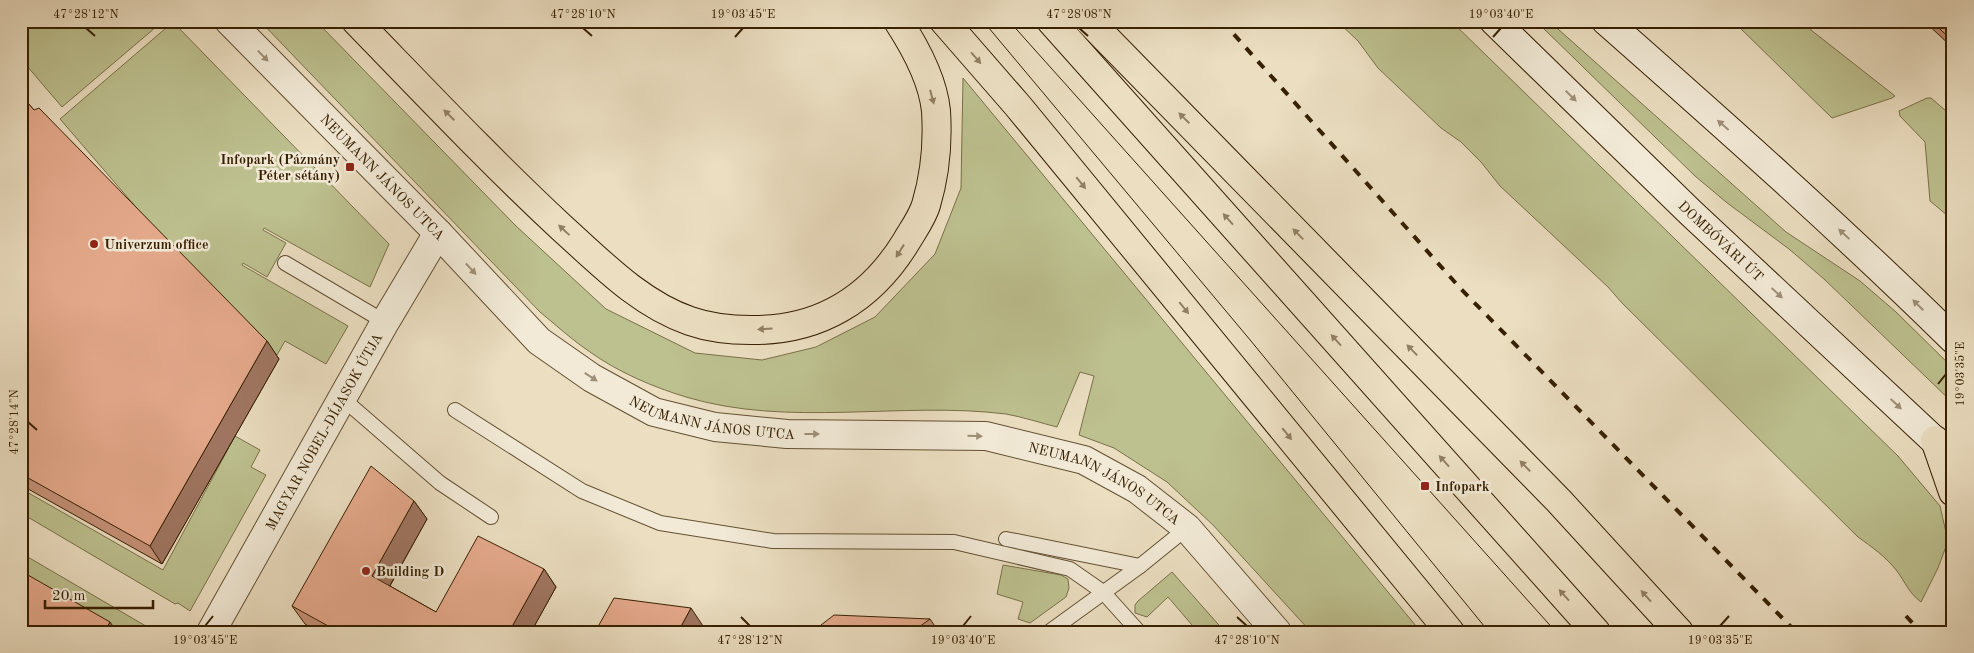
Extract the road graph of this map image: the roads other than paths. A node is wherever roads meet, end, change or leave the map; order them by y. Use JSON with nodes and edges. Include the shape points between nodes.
{"nodes":[{"id":1,"x":229,"y":21,"type":"edge"},
{"id":2,"x":356,"y":21,"type":"edge"},
{"id":3,"x":898,"y":21,"type":"edge"},
{"id":4,"x":944,"y":21,"type":"edge"},
{"id":5,"x":1051,"y":21,"type":"edge"},
{"id":6,"x":1089,"y":21,"type":"edge"},
{"id":7,"x":1494,"y":21,"type":"edge"},
{"id":8,"x":1521,"y":21,"type":"edge"},
{"id":9,"x":1606,"y":21,"type":"edge"},
{"id":10,"x":1536,"y":62,"type":"junction"},
{"id":11,"x":438,"y":233,"type":"junction"},
{"id":12,"x":285,"y":263,"type":"dead end"},
{"id":13,"x":385,"y":322,"type":"junction"},
{"id":14,"x":1953,"y":339,"type":"edge"},
{"id":15,"x":342,"y":398,"type":"junction"},
{"id":16,"x":455,"y":410,"type":"dead end"},
{"id":17,"x":1944,"y":449,"type":"edge"},
{"id":18,"x":1953,"y":492,"type":"edge"},
{"id":19,"x":492,"y":516,"type":"dead end"},
{"id":20,"x":1186,"y":528,"type":"junction"},
{"id":21,"x":1006,"y":539,"type":"dead end"},
{"id":22,"x":1140,"y":566,"type":"junction"},
{"id":23,"x":1102,"y":592,"type":"junction"},
{"id":24,"x":211,"y":632,"type":"edge"},
{"id":25,"x":1049,"y":632,"type":"edge"},
{"id":26,"x":1139,"y":632,"type":"edge"},
{"id":27,"x":1277,"y":632,"type":"edge"},
{"id":28,"x":1450,"y":632,"type":"edge"},
{"id":29,"x":1596,"y":632,"type":"edge"},
{"id":30,"x":1679,"y":632,"type":"edge"}],
"edges":[{"from":1,"to":11,"type":"street","name":"NEUMANN JÁNOS UTCA","one_way":true},
{"from":3,"to":2,"type":"main road","one_way":true,"via":[[926,72],[936,109],[933,178],[926,206],[896,258],[880,278],[854,300],[818,318],[793,326],[762,330],[729,330],[692,322],[663,310],[634,291],[533,200]]},
{"from":4,"to":28,"type":"main road","one_way":true},
{"from":29,"to":5,"type":"main road","one_way":true},
{"from":30,"to":6,"type":"main road","one_way":true,"via":[[1545,487]]},
{"from":7,"to":10,"type":"street","name":"DOMBÓVÁRI ÚT"},
{"from":8,"to":10,"type":"street"},
{"from":14,"to":9,"type":"street","one_way":true,"via":[[1782,177]]},
{"from":10,"to":17,"type":"street","name":"DOMBÓVÁRI ÚT","one_way":true,"via":[[1690,212]]},
{"from":11,"to":13,"type":"street","name":"MAGYAR NOBEL-DÍJASOK ÚTJA"},
{"from":11,"to":20,"type":"street","name":"NEUMANN JÁNOS UTCA","one_way":true,"via":[[539,341],[592,378],[654,412],[715,427],[786,434],[986,436],[1084,460],[1137,489]]},
{"from":12,"to":13,"type":"lane"},
{"from":13,"to":15,"type":"street","name":"MAGYAR NOBEL-DÍJASOK ÚTJA"},
{"from":15,"to":19,"type":"lane","via":[[440,482]]},
{"from":15,"to":24,"type":"street","name":"MAGYAR NOBEL-DÍJASOK ÚTJA"},
{"from":16,"to":23,"type":"lane","via":[[582,491],[660,523],[773,542],[954,542],[1070,569]]},
{"from":17,"to":18,"type":"main road"},
{"from":20,"to":22,"type":"lane"},
{"from":20,"to":27,"type":"street","name":"NEUMANN JÁNOS UTCA"},
{"from":21,"to":22,"type":"lane"},
{"from":22,"to":23,"type":"lane"},
{"from":23,"to":25,"type":"lane"},
{"from":23,"to":26,"type":"lane"}]}
